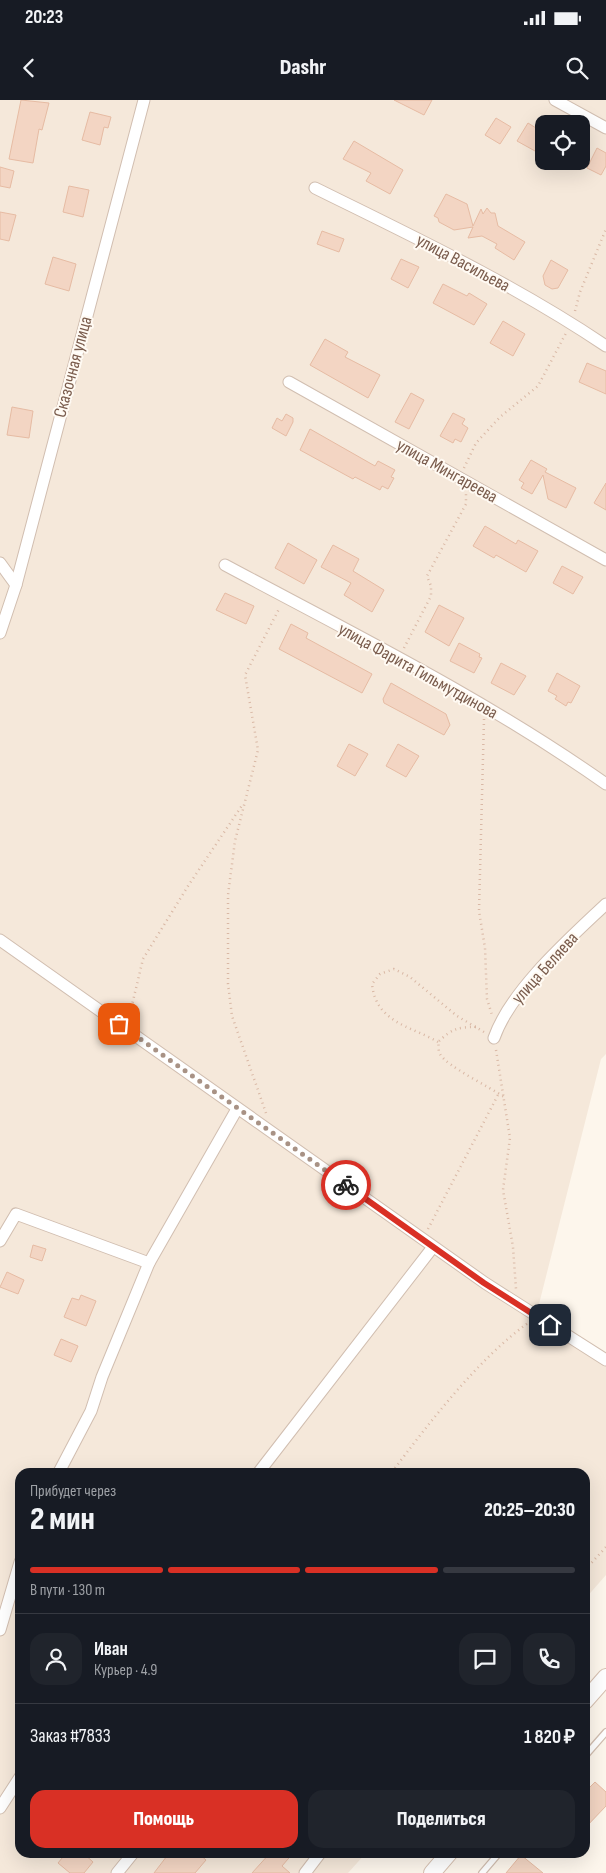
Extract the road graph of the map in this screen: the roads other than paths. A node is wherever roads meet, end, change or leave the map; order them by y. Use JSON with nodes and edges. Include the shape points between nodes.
{"nodes":[{"id":1,"x":144,"y":100,"type":"edge"},
{"id":2,"x":555,"y":100,"type":"edge"},
{"id":3,"x":606,"y":128,"type":"edge"},
{"id":4,"x":315,"y":188,"type":"dead end"},
{"id":5,"x":606,"y":346,"type":"edge"},
{"id":6,"x":289,"y":382,"type":"dead end"},
{"id":7,"x":606,"y":560,"type":"edge"},
{"id":8,"x":0,"y":564,"type":"edge"},
{"id":9,"x":226,"y":565,"type":"dead end"},
{"id":10,"x":16,"y":585,"type":"junction"},
{"id":11,"x":0,"y":633,"type":"edge"},
{"id":12,"x":606,"y":784,"type":"edge"},
{"id":13,"x":606,"y":904,"type":"edge"},
{"id":14,"x":0,"y":940,"type":"edge"},
{"id":15,"x":494,"y":1038,"type":"road end"},
{"id":16,"x":237,"y":1109,"type":"junction"},
{"id":17,"x":0,"y":1241,"type":"edge"},
{"id":18,"x":434,"y":1247,"type":"junction"},
{"id":19,"x":149,"y":1263,"type":"junction"},
{"id":20,"x":606,"y":1360,"type":"edge"},
{"id":21,"x":61,"y":1468,"type":"edge"},
{"id":22,"x":262,"y":1468,"type":"edge"},
{"id":23,"x":15,"y":1579,"type":"edge"},
{"id":24,"x":0,"y":1630,"type":"edge"},
{"id":25,"x":603,"y":1686,"type":"edge"},
{"id":26,"x":590,"y":1697,"type":"edge"},
{"id":27,"x":606,"y":1732,"type":"edge"},
{"id":28,"x":590,"y":1750,"type":"edge"},
{"id":29,"x":15,"y":1786,"type":"edge"},
{"id":30,"x":0,"y":1808,"type":"edge"},
{"id":31,"x":129,"y":1858,"type":"edge"},
{"id":32,"x":316,"y":1858,"type":"edge"},
{"id":33,"x":445,"y":1858,"type":"edge"},
{"id":34,"x":495,"y":1858,"type":"edge"},
{"id":35,"x":117,"y":1873,"type":"edge"},
{"id":36,"x":304,"y":1873,"type":"edge"},
{"id":37,"x":432,"y":1873,"type":"edge"},
{"id":38,"x":482,"y":1873,"type":"edge"}],
"edges":[{"from":1,"to":10,"type":"street","name":"Сказочная улица"},
{"from":2,"to":3,"type":"street"},
{"from":4,"to":5,"type":"street","name":"улица Васильева","via":[[466,262]]},
{"from":6,"to":7,"type":"street","name":"улица Мингареева"},
{"from":8,"to":10,"type":"street"},
{"from":9,"to":12,"type":"street","name":"улица Фарита Гильмутдинова","via":[[399,658]]},
{"from":10,"to":11,"type":"street","name":"Сказочная улица"},
{"from":13,"to":15,"type":"street","name":"улица Беляева","via":[[522,991],[501,1018]]},
{"from":14,"to":16,"type":"street"},
{"from":16,"to":18,"type":"street"},
{"from":16,"to":19,"type":"street"},
{"from":17,"to":19,"type":"street","via":[[16,1214]]},
{"from":18,"to":20,"type":"street"},
{"from":18,"to":22,"type":"street"},
{"from":19,"to":21,"type":"street","via":[[91,1411]]},
{"from":23,"to":24,"type":"street"},
{"from":25,"to":26,"type":"main road"},
{"from":27,"to":28,"type":"lane"},
{"from":29,"to":30,"type":"street"},
{"from":31,"to":35,"type":"street"},
{"from":32,"to":36,"type":"street"},
{"from":33,"to":37,"type":"main road"},
{"from":34,"to":38,"type":"lane"}]}
